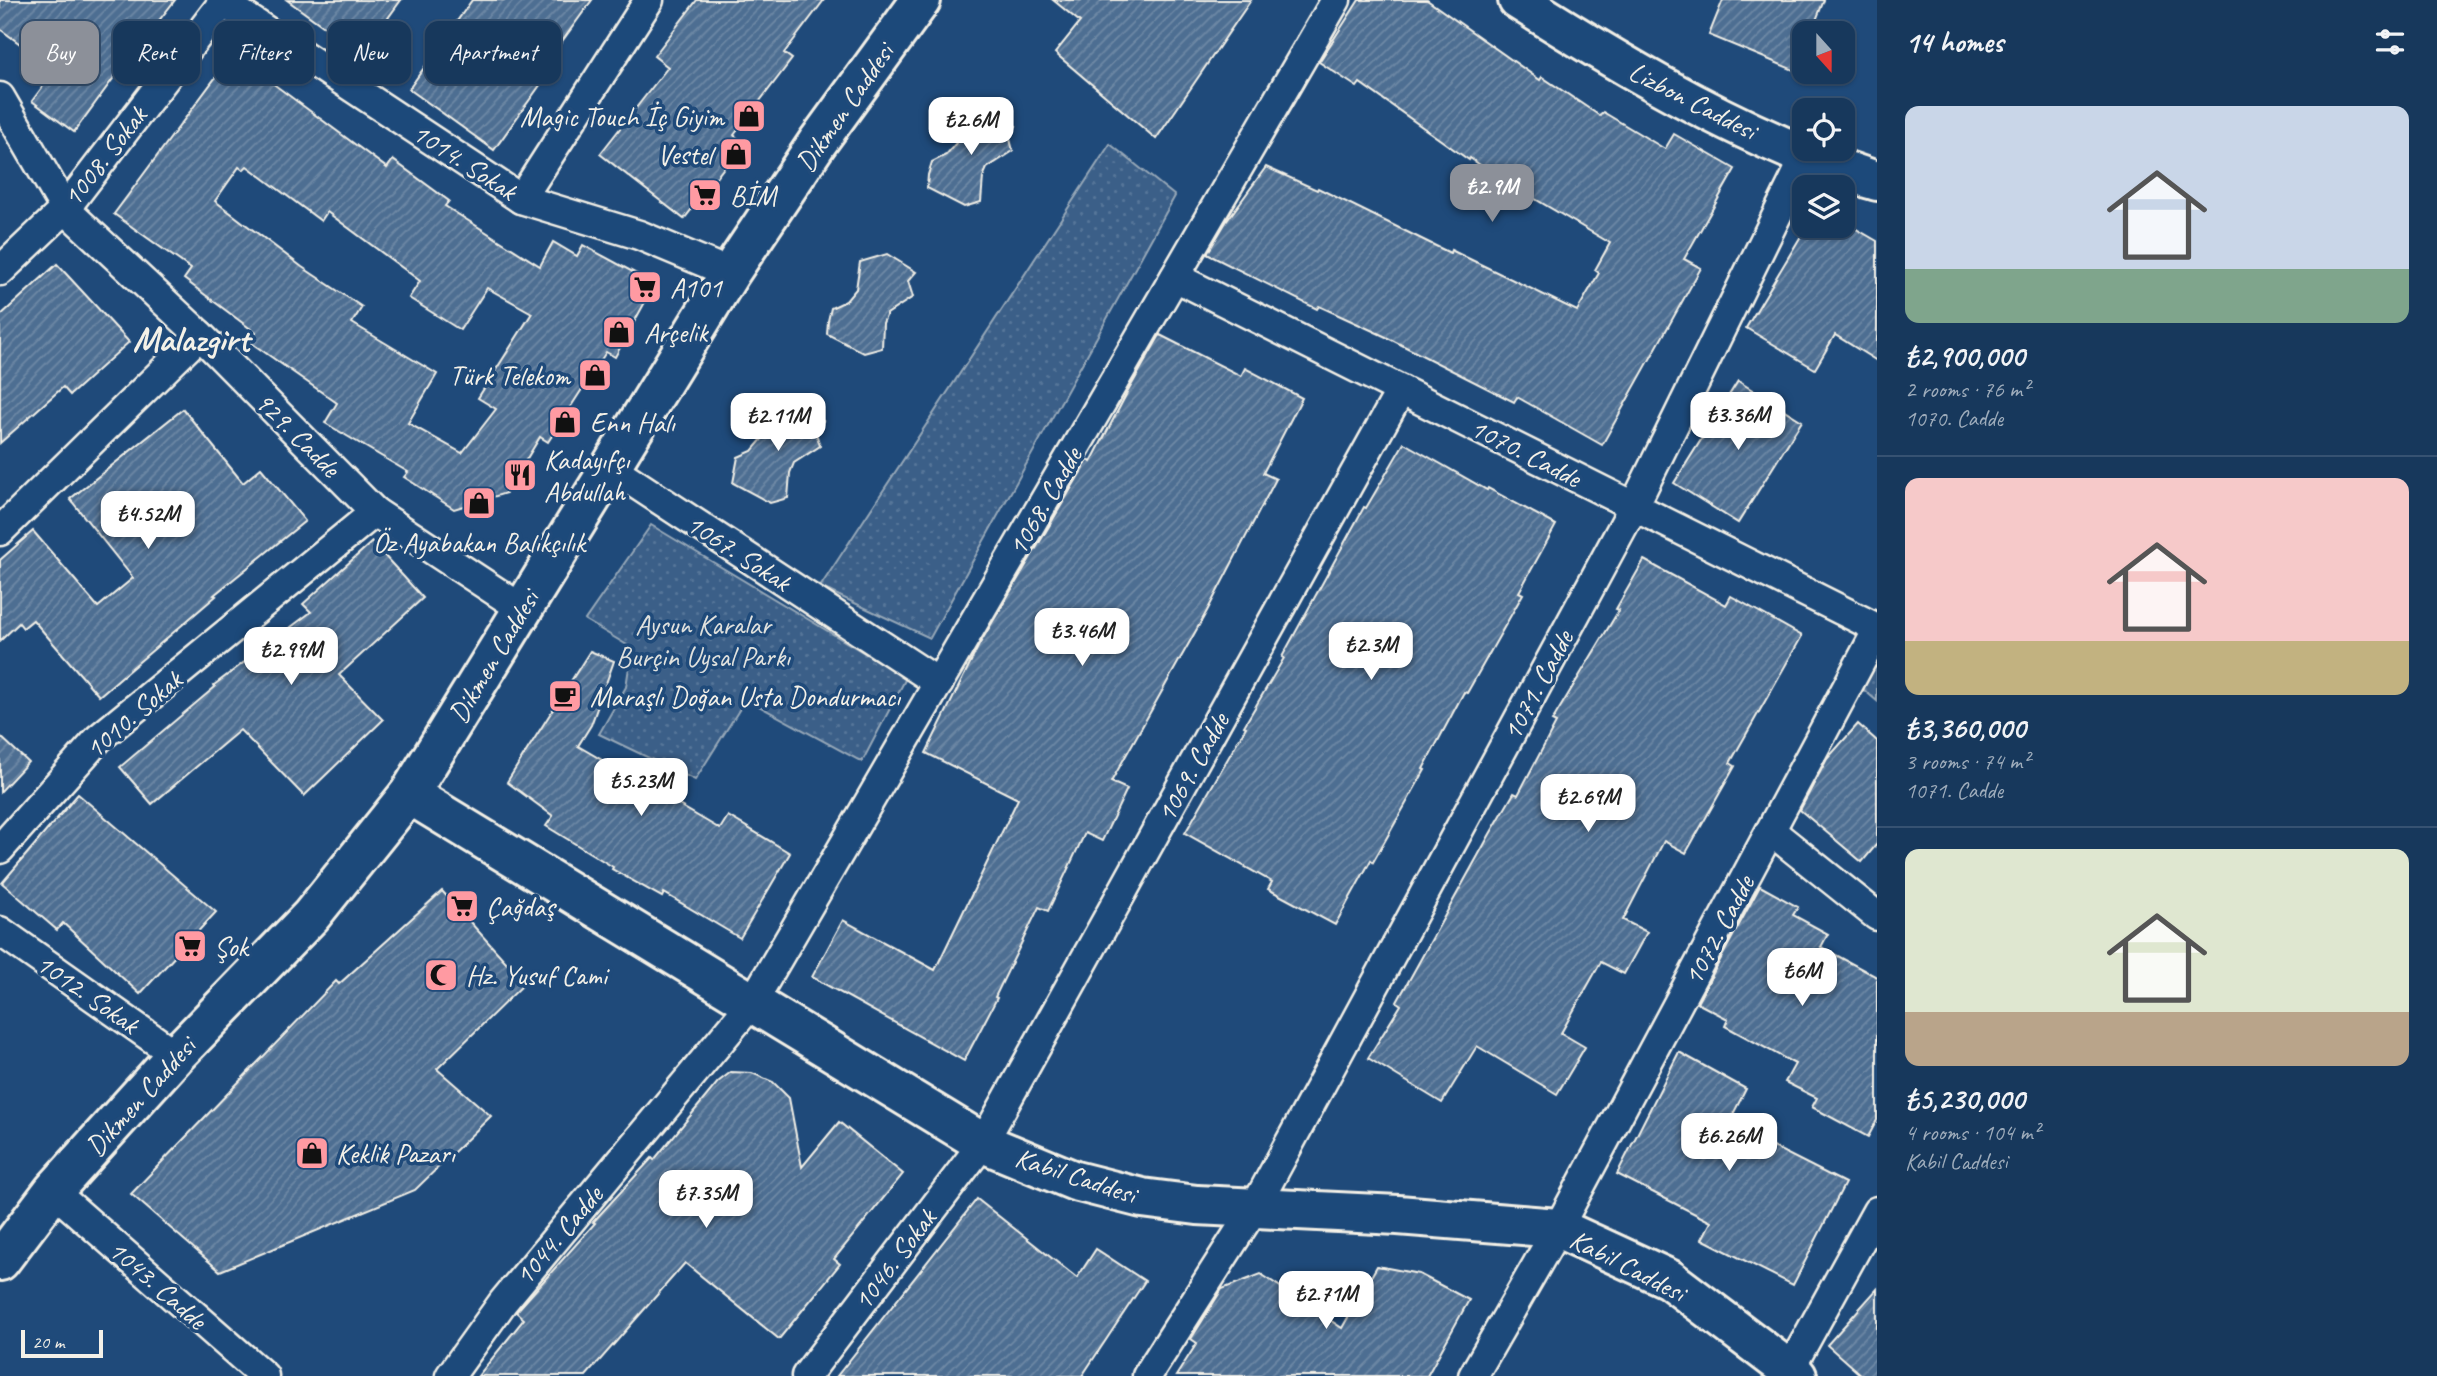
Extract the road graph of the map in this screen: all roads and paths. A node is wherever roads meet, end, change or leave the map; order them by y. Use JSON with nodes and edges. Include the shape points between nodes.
{"nodes":[{"id":1,"x":649,"y":0,"type":"edge"},
{"id":2,"x":921,"y":0,"type":"edge"},
{"id":3,"x":1336,"y":0,"type":"edge"},
{"id":4,"x":1518,"y":0,"type":"edge"},
{"id":5,"x":224,"y":1,"type":"edge"},
{"id":6,"x":0,"y":97,"type":"edge"},
{"id":7,"x":1792,"y":149,"type":"edge"},
{"id":8,"x":1804,"y":161,"type":"edge"},
{"id":9,"x":1820,"y":161,"type":"edge"},
{"id":10,"x":1877,"y":181,"type":"edge"},
{"id":11,"x":521,"y":199,"type":"junction"},
{"id":12,"x":65,"y":209,"type":"junction"},
{"id":13,"x":0,"y":271,"type":"edge"},
{"id":14,"x":730,"y":273,"type":"junction"},
{"id":15,"x":1175,"y":277,"type":"junction"},
{"id":16,"x":200,"y":335,"type":"junction"},
{"id":17,"x":1401,"y":390,"type":"junction"},
{"id":18,"x":610,"y":467,"type":"junction"},
{"id":19,"x":1634,"y":506,"type":"junction"},
{"id":20,"x":375,"y":513,"type":"junction"},
{"id":21,"x":0,"y":531,"type":"edge"},
{"id":22,"x":521,"y":608,"type":"junction"},
{"id":23,"x":1877,"y":630,"type":"edge"},
{"id":24,"x":939,"y":683,"type":"junction"},
{"id":25,"x":409,"y":794,"type":"junction"},
{"id":26,"x":1771,"y":831,"type":"junction"},
{"id":27,"x":0,"y":849,"type":"edge"},
{"id":28,"x":1877,"y":916,"type":"edge"},
{"id":29,"x":0,"y":931,"type":"edge"},
{"id":30,"x":752,"y":1003,"type":"junction"},
{"id":31,"x":176,"y":1055,"type":"junction"},
{"id":32,"x":983,"y":1143,"type":"junction"},
{"id":33,"x":53,"y":1191,"type":"junction"},
{"id":34,"x":1255,"y":1207,"type":"junction"},
{"id":35,"x":1877,"y":1211,"type":"edge"},
{"id":36,"x":1558,"y":1228,"type":"junction"},
{"id":37,"x":0,"y":1261,"type":"edge"},
{"id":38,"x":1794,"y":1372,"type":"edge"},
{"id":39,"x":264,"y":1376,"type":"edge"},
{"id":40,"x":450,"y":1376,"type":"edge"},
{"id":41,"x":806,"y":1376,"type":"edge"},
{"id":42,"x":1147,"y":1376,"type":"edge"},
{"id":43,"x":1473,"y":1376,"type":"edge"}],
"edges":[{"from":1,"to":11,"type":"street"},
{"from":2,"to":14,"type":"main road","name":"Dikmen Caddesi","via":[[817,142]]},
{"from":3,"to":15,"type":"street","name":"1068. Cadde"},
{"from":4,"to":7,"type":"main road","name":"Lizbon Caddesi","via":[[1615,61]]},
{"from":5,"to":11,"type":"street","name":"1014. Sokak"},
{"from":5,"to":12,"type":"street","name":"1008. Sokak"},
{"from":6,"to":12,"type":"street","name":"929. Cadde"},
{"from":8,"to":19,"type":"street","name":"1071. Cadde"},
{"from":9,"to":10,"type":"main road","name":"Lizbon Caddesi"},
{"from":11,"to":14,"type":"street","name":"1014. Sokak","via":[[639,235]]},
{"from":12,"to":13,"type":"street","name":"1008. Sokak"},
{"from":12,"to":16,"type":"street","name":"929. Cadde"},
{"from":14,"to":18,"type":"main road","name":"Dikmen Caddesi"},
{"from":15,"to":17,"type":"street","name":"1070. Cadde"},
{"from":15,"to":24,"type":"street","name":"1068. Cadde"},
{"from":16,"to":20,"type":"street","name":"929. Cadde"},
{"from":16,"to":21,"type":"street"},
{"from":17,"to":19,"type":"street","name":"1070. Cadde"},
{"from":17,"to":32,"type":"street","name":"1069. Cadde"},
{"from":18,"to":22,"type":"main road","name":"Dikmen Caddesi"},
{"from":18,"to":24,"type":"street","name":"1067. Sokak"},
{"from":19,"to":23,"type":"street","name":"1070. Cadde"},
{"from":19,"to":34,"type":"street","name":"1071. Cadde"},
{"from":20,"to":22,"type":"street","name":"929. Cadde"},
{"from":20,"to":27,"type":"street","name":"1010. Sokak","via":[[99,738]]},
{"from":22,"to":25,"type":"main road","name":"Dikmen Caddesi"},
{"from":23,"to":26,"type":"street","name":"1072. Cadde"},
{"from":24,"to":30,"type":"street","name":"1068. Cadde"},
{"from":25,"to":30,"type":"main road","name":"Kabil Caddesi"},
{"from":25,"to":31,"type":"main road","name":"Dikmen Caddesi","via":[[312,916]]},
{"from":26,"to":28,"type":"street"},
{"from":26,"to":36,"type":"street","name":"1072. Cadde"},
{"from":29,"to":31,"type":"street","name":"1012. Sokak"},
{"from":30,"to":32,"type":"main road","name":"Kabil Caddesi"},
{"from":30,"to":40,"type":"street","name":"1044. Cadde","via":[[503,1302]]},
{"from":31,"to":33,"type":"main road","name":"Dikmen Caddesi"},
{"from":32,"to":34,"type":"main road","name":"Kabil Caddesi","via":[[1075,1181],[1142,1198]]},
{"from":32,"to":41,"type":"street","name":"1046. Sokak"},
{"from":33,"to":37,"type":"main road","name":"Dikmen Caddesi"},
{"from":33,"to":39,"type":"street","name":"1043. Cadde"},
{"from":34,"to":36,"type":"main road","name":"Kabil Caddesi"},
{"from":34,"to":42,"type":"street","name":"1071. Cadde"},
{"from":35,"to":38,"type":"street"},
{"from":36,"to":38,"type":"main road","name":"Kabil Caddesi","via":[[1669,1279]]},
{"from":36,"to":43,"type":"street","name":"1072. Cadde"}]}
